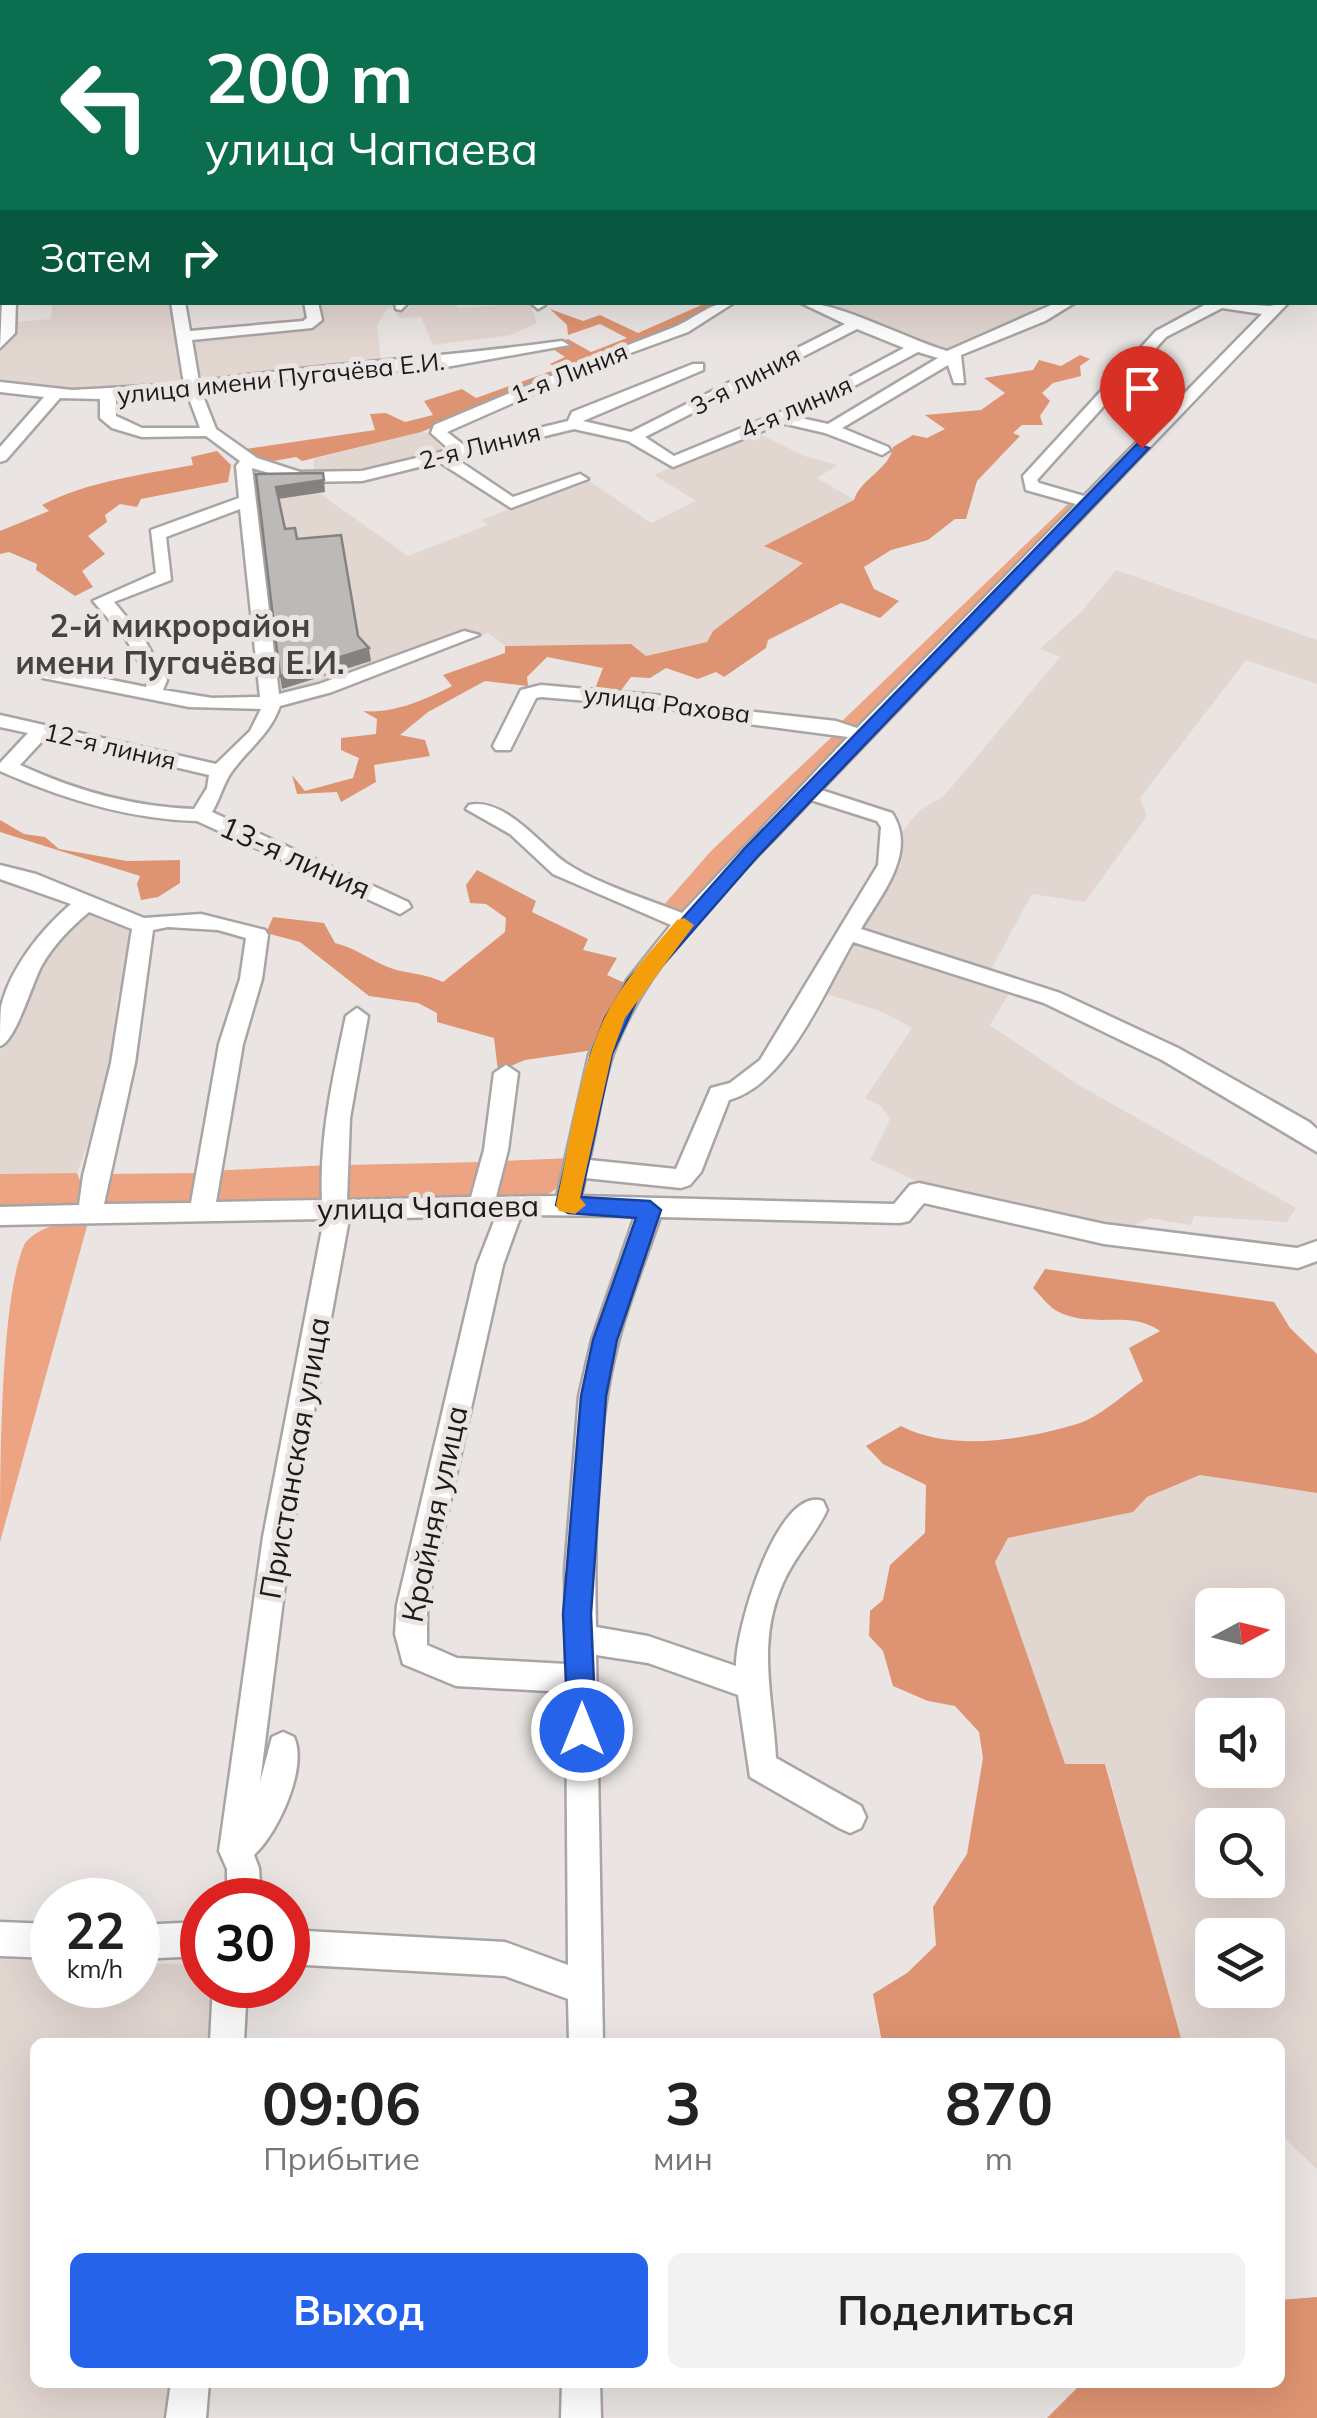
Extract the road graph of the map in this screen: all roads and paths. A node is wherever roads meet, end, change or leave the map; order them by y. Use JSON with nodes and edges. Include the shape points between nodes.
{"nodes":[{"id":1,"x":9,"y":305,"type":"edge"},
{"id":2,"x":179,"y":305,"type":"edge"},
{"id":3,"x":311,"y":305,"type":"edge"},
{"id":4,"x":723,"y":305,"type":"edge"},
{"id":5,"x":814,"y":305,"type":"edge"},
{"id":6,"x":1064,"y":305,"type":"edge"},
{"id":7,"x":1216,"y":305,"type":"edge"},
{"id":8,"x":1277,"y":306,"type":"edge"},
{"id":9,"x":858,"y":322,"type":"junction"},
{"id":10,"x":185,"y":336,"type":"junction"},
{"id":11,"x":0,"y":344,"type":"edge"},
{"id":12,"x":562,"y":345,"type":"dead end"},
{"id":13,"x":917,"y":348,"type":"junction"},
{"id":14,"x":950,"y":357,"type":"junction"},
{"id":15,"x":698,"y":367,"type":"dead end"},
{"id":16,"x":959,"y":380,"type":"dead end"},
{"id":17,"x":0,"y":387,"type":"edge"},
{"id":18,"x":192,"y":387,"type":"junction"},
{"id":19,"x":20,"y":390,"type":"junction"},
{"id":20,"x":55,"y":394,"type":"junction"},
{"id":21,"x":108,"y":396,"type":"junction"},
{"id":22,"x":0,"y":409,"type":"edge"},
{"id":23,"x":778,"y":417,"type":"junction"},
{"id":24,"x":574,"y":424,"type":"junction"},
{"id":25,"x":830,"y":429,"type":"junction"},
{"id":26,"x":209,"y":431,"type":"junction"},
{"id":27,"x":633,"y":437,"type":"junction"},
{"id":28,"x":882,"y":450,"type":"dead end"},
{"id":29,"x":461,"y":452,"type":"junction"},
{"id":30,"x":0,"y":456,"type":"edge"},
{"id":31,"x":442,"y":456,"type":"junction"},
{"id":32,"x":252,"y":461,"type":"junction"},
{"id":33,"x":580,"y":479,"type":"dead end"},
{"id":34,"x":245,"y":502,"type":"junction"},
{"id":35,"x":1088,"y":502,"type":"junction"},
{"id":36,"x":470,"y":635,"type":"dead end"},
{"id":37,"x":43,"y":672,"type":"dead end"},
{"id":38,"x":154,"y":691,"type":"junction"},
{"id":39,"x":271,"y":701,"type":"junction"},
{"id":40,"x":0,"y":721,"type":"edge"},
{"id":41,"x":42,"y":730,"type":"junction"},
{"id":42,"x":861,"y":734,"type":"junction"},
{"id":43,"x":503,"y":746,"type":"dead end"},
{"id":44,"x":220,"y":771,"type":"junction"},
{"id":45,"x":807,"y":792,"type":"junction"},
{"id":46,"x":476,"y":810,"type":"dead end"},
{"id":47,"x":200,"y":815,"type":"junction"},
{"id":48,"x":0,"y":872,"type":"edge"},
{"id":49,"x":86,"y":903,"type":"junction"},
{"id":50,"x":400,"y":907,"type":"dead end"},
{"id":51,"x":686,"y":924,"type":"junction"},
{"id":52,"x":143,"y":926,"type":"junction"},
{"id":53,"x":846,"y":932,"type":"junction"},
{"id":54,"x":10,"y":981,"type":"edge"},
{"id":55,"x":357,"y":1016,"type":"dead end"},
{"id":56,"x":0,"y":1038,"type":"edge"},
{"id":57,"x":506,"y":1073,"type":"dead end"},
{"id":58,"x":1317,"y":1143,"type":"edge"},
{"id":59,"x":578,"y":1168,"type":"junction"},
{"id":60,"x":568,"y":1205,"type":"junction"},
{"id":61,"x":481,"y":1208,"type":"junction"},
{"id":62,"x":511,"y":1208,"type":"junction"},
{"id":63,"x":335,"y":1210,"type":"junction"},
{"id":64,"x":650,"y":1210,"type":"junction"},
{"id":65,"x":202,"y":1212,"type":"junction"},
{"id":66,"x":91,"y":1214,"type":"junction"},
{"id":67,"x":2,"y":1224,"type":"edge"},
{"id":68,"x":1317,"y":1251,"type":"edge"},
{"id":69,"x":814,"y":1510,"type":"dead end"},
{"id":70,"x":580,"y":1641,"type":"junction"},
{"id":71,"x":582,"y":1680,"type":"junction"},
{"id":72,"x":756,"y":1684,"type":"junction"},
{"id":73,"x":283,"y":1747,"type":"dead end"},
{"id":74,"x":850,"y":1817,"type":"dead end"},
{"id":75,"x":235,"y":1851,"type":"junction"},
{"id":76,"x":243,"y":1878,"type":"edge"},
{"id":77,"x":0,"y":1939,"type":"edge"},
{"id":78,"x":30,"y":1940,"type":"edge"},
{"id":79,"x":310,"y":1949,"type":"edge"},
{"id":80,"x":585,"y":1988,"type":"junction"},
{"id":81,"x":229,"y":2008,"type":"edge"},
{"id":82,"x":227,"y":2038,"type":"edge"},
{"id":83,"x":586,"y":2038,"type":"edge"},
{"id":84,"x":189,"y":2388,"type":"edge"},
{"id":85,"x":582,"y":2388,"type":"edge"},
{"id":86,"x":186,"y":2418,"type":"edge"},
{"id":87,"x":581,"y":2418,"type":"edge"}],
"edges":[{"from":1,"to":11,"type":"street","via":[[8,333]]},
{"from":2,"to":10,"type":"street"},
{"from":3,"to":10,"type":"street","via":[[312,323]]},
{"from":4,"to":29,"type":"street","name":"1-я Линия","via":[[683,329],[440,428]]},
{"from":5,"to":9,"type":"street"},
{"from":6,"to":14,"type":"street","via":[[1038,321],[978,337]]},
{"from":7,"to":35,"type":"street","via":[[1161,334],[1029,480]]},
{"from":8,"to":35,"type":"street"},
{"from":9,"to":13,"type":"street"},
{"from":9,"to":27,"type":"street","name":"3-я линия"},
{"from":10,"to":18,"type":"street"},
{"from":12,"to":18,"type":"street","name":"улица имени Пугачёва Е.И."},
{"from":13,"to":14,"type":"street"},
{"from":13,"to":23,"type":"street","name":"4-я линия"},
{"from":14,"to":16,"type":"street"},
{"from":14,"to":25,"type":"street"},
{"from":15,"to":24,"type":"street","name":"2-я Линия","via":[[601,404]]},
{"from":17,"to":19,"type":"street","name":"улица имени Пугачёва Е.И."},
{"from":18,"to":21,"type":"street","name":"улица имени Пугачёва Е.И."},
{"from":18,"to":26,"type":"street"},
{"from":19,"to":20,"type":"street","name":"улица имени Пугачёва Е.И."},
{"from":19,"to":22,"type":"street"},
{"from":20,"to":21,"type":"street","name":"улица имени Пугачёва Е.И."},
{"from":20,"to":30,"type":"street"},
{"from":21,"to":26,"type":"street","via":[[108,418],[116,424],[155,433]]},
{"from":23,"to":25,"type":"street"},
{"from":23,"to":27,"type":"street","name":"4-я линия","via":[[673,462]]},
{"from":24,"to":27,"type":"street"},
{"from":24,"to":29,"type":"street","name":"2-я Линия"},
{"from":25,"to":28,"type":"street"},
{"from":26,"to":32,"type":"street","name":"2-я Линия"},
{"from":29,"to":31,"type":"street","name":"2-я Линия"},
{"from":31,"to":32,"type":"street","name":"2-я Линия","via":[[322,480]]},
{"from":31,"to":33,"type":"street","via":[[510,503]]},
{"from":32,"to":34,"type":"street","via":[[244,466]]},
{"from":34,"to":38,"type":"street","via":[[157,534],[165,576],[102,601],[149,659],[158,680]]},
{"from":34,"to":39,"type":"street"},
{"from":35,"to":42,"type":"street"},
{"from":36,"to":39,"type":"street","via":[[310,696]]},
{"from":37,"to":38,"type":"street"},
{"from":38,"to":39,"type":"street","via":[[230,705]]},
{"from":39,"to":44,"type":"street","via":[[258,734]]},
{"from":40,"to":41,"type":"street","name":"12-я линия"},
{"from":41,"to":44,"type":"street","name":"12-я линия"},
{"from":41,"to":47,"type":"street","name":"13-я линия","via":[[8,767],[110,804]]},
{"from":42,"to":43,"type":"street","name":"улица Рахова","via":[[675,703],[541,691],[528,694]]},
{"from":42,"to":45,"type":"street"},
{"from":44,"to":47,"type":"street"},
{"from":45,"to":51,"type":"street"},
{"from":45,"to":53,"type":"street","via":[[885,817],[892,827],[888,865]]},
{"from":46,"to":51,"type":"street","via":[[516,829],[560,869]]},
{"from":47,"to":50,"type":"street","name":"13-я линия"},
{"from":48,"to":49,"type":"street"},
{"from":49,"to":52,"type":"street"},
{"from":49,"to":54,"type":"street","via":[[49,933]]},
{"from":51,"to":59,"type":"street","via":[[615,1018]]},
{"from":52,"to":65,"type":"street","via":[[170,918],[257,935]]},
{"from":52,"to":66,"type":"street"},
{"from":53,"to":58,"type":"street","via":[[1084,1012],[1258,1103]]},
{"from":53,"to":59,"type":"street","via":[[768,1066],[719,1094],[689,1172],[680,1178]]},
{"from":54,"to":56,"type":"street"},
{"from":55,"to":63,"type":"street","name":"Пристанская улица"},
{"from":57,"to":61,"type":"street"},
{"from":59,"to":60,"type":"street"},
{"from":60,"to":62,"type":"street","name":"улица Чапаева"},
{"from":60,"to":64,"type":"street","name":"улица Чапаева"},
{"from":61,"to":62,"type":"street","name":"улица Чапаева"},
{"from":61,"to":63,"type":"street","name":"улица Чапаева"},
{"from":62,"to":71,"type":"street","name":"Крайняя улица","via":[[490,1265],[412,1599],[409,1638],[414,1654],[456,1672]]},
{"from":63,"to":65,"type":"street","name":"улица Чапаева"},
{"from":63,"to":75,"type":"street","name":"Пристанская улица","via":[[277,1537]]},
{"from":64,"to":68,"type":"street","name":"улица Чапаева","via":[[900,1214],[919,1192],[1120,1237],[1298,1258]]},
{"from":64,"to":70,"type":"street","via":[[593,1396]]},
{"from":65,"to":66,"type":"street","name":"улица Чапаева"},
{"from":66,"to":67,"type":"street","name":"улица Чапаева"},
{"from":69,"to":72,"type":"street","via":[[779,1554],[760,1604],[751,1658]]},
{"from":70,"to":71,"type":"street"},
{"from":70,"to":72,"type":"street","via":[[641,1644],[713,1676]]},
{"from":71,"to":80,"type":"street"},
{"from":72,"to":74,"type":"street","via":[[762,1766]]},
{"from":73,"to":75,"type":"street","via":[[270,1813]]},
{"from":75,"to":76,"type":"street","name":"Пристанская улица"},
{"from":77,"to":78,"type":"street"},
{"from":79,"to":80,"type":"street","via":[[505,1959]]},
{"from":80,"to":83,"type":"street"},
{"from":81,"to":82,"type":"street"},
{"from":84,"to":86,"type":"street"},
{"from":85,"to":87,"type":"street"}]}
